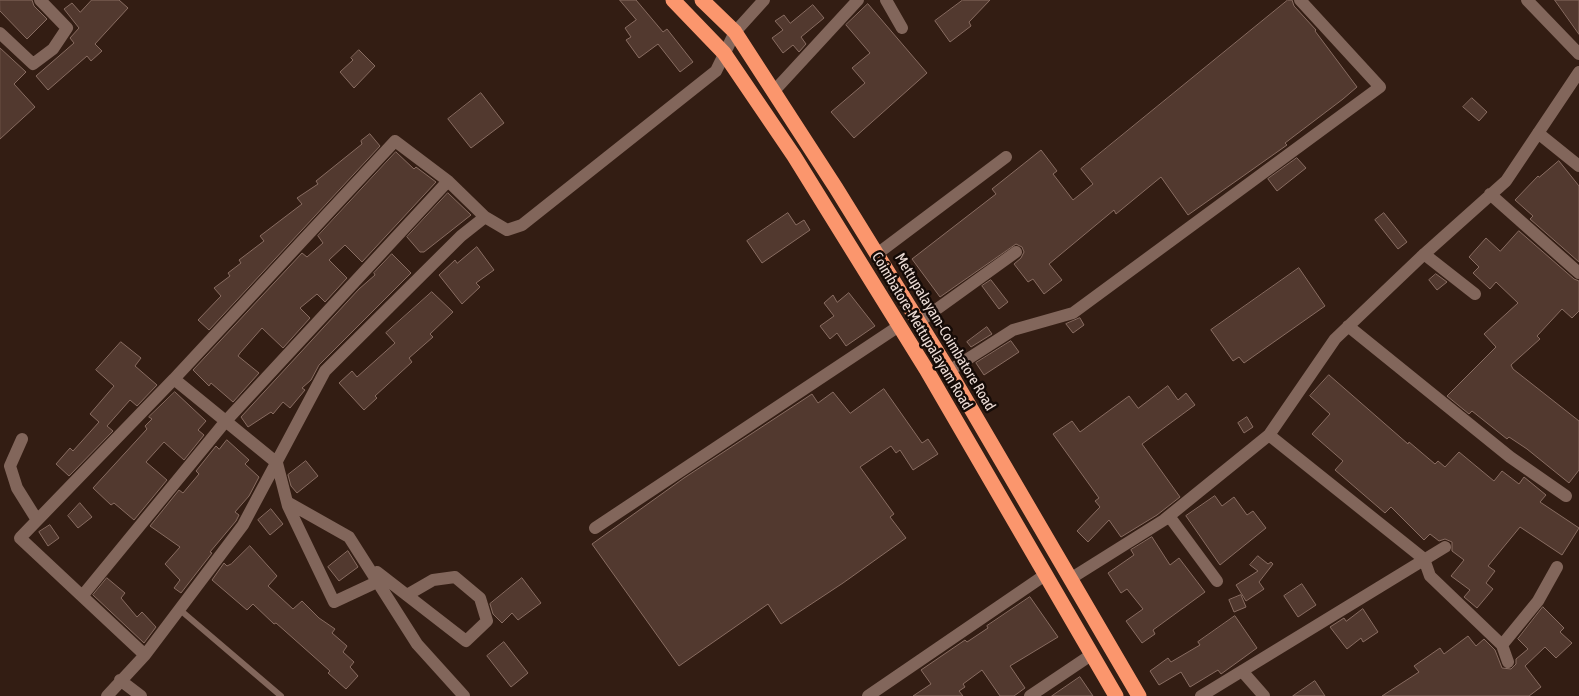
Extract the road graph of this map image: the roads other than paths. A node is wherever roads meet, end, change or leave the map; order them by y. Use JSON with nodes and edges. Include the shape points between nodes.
{"nodes":[{"id":1,"x":40,"y":0,"type":"edge"},
{"id":2,"x":673,"y":0,"type":"edge"},
{"id":3,"x":702,"y":0,"type":"edge"},
{"id":4,"x":764,"y":0,"type":"edge"},
{"id":5,"x":858,"y":0,"type":"edge"},
{"id":6,"x":886,"y":0,"type":"edge"},
{"id":7,"x":1300,"y":0,"type":"edge"},
{"id":8,"x":1527,"y":0,"type":"edge"},
{"id":9,"x":902,"y":28,"type":"dead end"},
{"id":10,"x":735,"y":32,"type":"junction"},
{"id":11,"x":0,"y":33,"type":"edge"},
{"id":12,"x":724,"y":53,"type":"junction"},
{"id":13,"x":1579,"y":54,"type":"edge"},
{"id":14,"x":1579,"y":72,"type":"edge"},
{"id":15,"x":774,"y":91,"type":"junction"},
{"id":16,"x":1538,"y":133,"type":"junction"},
{"id":17,"x":1006,"y":158,"type":"dead end"},
{"id":18,"x":1579,"y":166,"type":"edge"},
{"id":19,"x":448,"y":181,"type":"junction"},
{"id":20,"x":1490,"y":194,"type":"junction"},
{"id":21,"x":485,"y":217,"type":"junction"},
{"id":22,"x":1016,"y":252,"type":"dead end"},
{"id":23,"x":877,"y":254,"type":"junction"},
{"id":24,"x":1424,"y":254,"type":"junction"},
{"id":25,"x":1579,"y":273,"type":"edge"},
{"id":26,"x":1476,"y":294,"type":"dead end"},
{"id":27,"x":918,"y":322,"type":"junction"},
{"id":28,"x":899,"y":326,"type":"junction"},
{"id":29,"x":1348,"y":326,"type":"junction"},
{"id":30,"x":949,"y":371,"type":"junction"},
{"id":31,"x":174,"y":379,"type":"junction"},
{"id":32,"x":225,"y":422,"type":"junction"},
{"id":33,"x":1269,"y":435,"type":"junction"},
{"id":34,"x":22,"y":439,"type":"dead end"},
{"id":35,"x":277,"y":463,"type":"junction"},
{"id":36,"x":1566,"y":496,"type":"dead end"},
{"id":37,"x":287,"y":502,"type":"junction"},
{"id":38,"x":1169,"y":516,"type":"junction"},
{"id":39,"x":37,"y":520,"type":"junction"},
{"id":40,"x":595,"y":528,"type":"dead end"},
{"id":41,"x":1445,"y":547,"type":"dead end"},
{"id":42,"x":1424,"y":559,"type":"junction"},
{"id":43,"x":369,"y":566,"type":"junction"},
{"id":44,"x":1558,"y":566,"type":"dead end"},
{"id":45,"x":1045,"y":575,"type":"junction"},
{"id":46,"x":1070,"y":579,"type":"junction"},
{"id":47,"x":379,"y":581,"type":"junction"},
{"id":48,"x":1217,"y":581,"type":"dead end"},
{"id":49,"x":83,"y":595,"type":"junction"},
{"id":50,"x":407,"y":595,"type":"junction"},
{"id":51,"x":179,"y":609,"type":"junction"},
{"id":52,"x":1502,"y":645,"type":"junction"},
{"id":53,"x":144,"y":655,"type":"junction"},
{"id":54,"x":1091,"y":655,"type":"junction"},
{"id":55,"x":1508,"y":662,"type":"dead end"},
{"id":56,"x":1242,"y":671,"type":"junction"},
{"id":57,"x":120,"y":680,"type":"junction"},
{"id":58,"x":107,"y":696,"type":"edge"},
{"id":59,"x":141,"y":696,"type":"edge"},
{"id":60,"x":281,"y":696,"type":"edge"},
{"id":61,"x":464,"y":696,"type":"edge"},
{"id":62,"x":868,"y":696,"type":"edge"},
{"id":63,"x":1030,"y":696,"type":"edge"},
{"id":64,"x":1116,"y":696,"type":"edge"},
{"id":65,"x":1139,"y":696,"type":"edge"},
{"id":66,"x":1201,"y":696,"type":"edge"},
{"id":67,"x":1264,"y":696,"type":"edge"}],
"edges":[{"from":1,"to":11,"type":"street","via":[[67,28],[53,50],[33,64]]},
{"from":2,"to":12,"type":"highway","name":"Coimbatore-Mettupalayam Road"},
{"from":3,"to":10,"type":"highway","name":"Mettupalayam-Coimbatore Road"},
{"from":4,"to":10,"type":"street"},
{"from":5,"to":15,"type":"street"},
{"from":6,"to":9,"type":"street"},
{"from":7,"to":30,"type":"street","via":[[1380,87],[1073,313],[1013,330]]},
{"from":8,"to":13,"type":"street"},
{"from":10,"to":12,"type":"street"},
{"from":10,"to":15,"type":"highway","name":"Mettupalayam-Coimbatore Road"},
{"from":12,"to":21,"type":"street","via":[[716,71],[522,225],[507,230]]},
{"from":12,"to":28,"type":"highway","name":"Coimbatore-Mettupalayam Road","via":[[794,156]]},
{"from":14,"to":16,"type":"street"},
{"from":15,"to":23,"type":"highway","name":"Mettupalayam-Coimbatore Road"},
{"from":16,"to":18,"type":"street"},
{"from":16,"to":20,"type":"street","via":[[1506,180]]},
{"from":17,"to":23,"type":"street"},
{"from":19,"to":21,"type":"street"},
{"from":19,"to":31,"type":"street","via":[[395,141]]},
{"from":19,"to":32,"type":"street"},
{"from":20,"to":24,"type":"street"},
{"from":20,"to":25,"type":"street"},
{"from":21,"to":35,"type":"street","via":[[461,236],[325,371]]},
{"from":22,"to":27,"type":"street"},
{"from":23,"to":27,"type":"highway","name":"Mettupalayam-Coimbatore Road"},
{"from":24,"to":26,"type":"street"},
{"from":24,"to":29,"type":"street"},
{"from":27,"to":30,"type":"highway","name":"Mettupalayam-Coimbatore Road"},
{"from":28,"to":40,"type":"street"},
{"from":28,"to":45,"type":"highway","name":"Coimbatore-Mettupalayam Road"},
{"from":29,"to":33,"type":"street","via":[[1335,339]]},
{"from":29,"to":36,"type":"street","via":[[1496,446]]},
{"from":30,"to":46,"type":"highway","name":"Mettupalayam-Coimbatore Road"},
{"from":31,"to":32,"type":"street"},
{"from":31,"to":39,"type":"street"},
{"from":32,"to":35,"type":"street"},
{"from":32,"to":49,"type":"street"},
{"from":33,"to":38,"type":"street"},
{"from":33,"to":42,"type":"street"},
{"from":34,"to":39,"type":"street","via":[[10,466],[17,488]]},
{"from":35,"to":37,"type":"street"},
{"from":35,"to":51,"type":"street","via":[[243,525]]},
{"from":37,"to":43,"type":"street","via":[[349,537]]},
{"from":37,"to":47,"type":"street","via":[[334,602]]},
{"from":38,"to":46,"type":"street"},
{"from":38,"to":48,"type":"street"},
{"from":39,"to":49,"type":"street","via":[[20,538]]},
{"from":41,"to":42,"type":"street"},
{"from":42,"to":52,"type":"street","via":[[1430,576]]},
{"from":42,"to":56,"type":"street"},
{"from":43,"to":47,"type":"street"},
{"from":43,"to":50,"type":"street"},
{"from":44,"to":52,"type":"street","via":[[1538,601]]},
{"from":45,"to":54,"type":"highway","name":"Coimbatore-Mettupalayam Road"},
{"from":45,"to":62,"type":"street"},
{"from":46,"to":65,"type":"highway","name":"Mettupalayam-Coimbatore Road"},
{"from":47,"to":61,"type":"street","via":[[417,644]]},
{"from":49,"to":53,"type":"street"},
{"from":50,"to":50,"type":"street","via":[[466,641],[487,620],[480,598],[455,577],[433,580]]},
{"from":51,"to":53,"type":"street"},
{"from":51,"to":60,"type":"lane"},
{"from":52,"to":55,"type":"street"},
{"from":53,"to":57,"type":"street"},
{"from":54,"to":63,"type":"street"},
{"from":54,"to":64,"type":"highway","name":"Coimbatore-Mettupalayam Road"},
{"from":56,"to":66,"type":"street"},
{"from":56,"to":67,"type":"street"},
{"from":57,"to":58,"type":"street"},
{"from":57,"to":59,"type":"street"}]}
